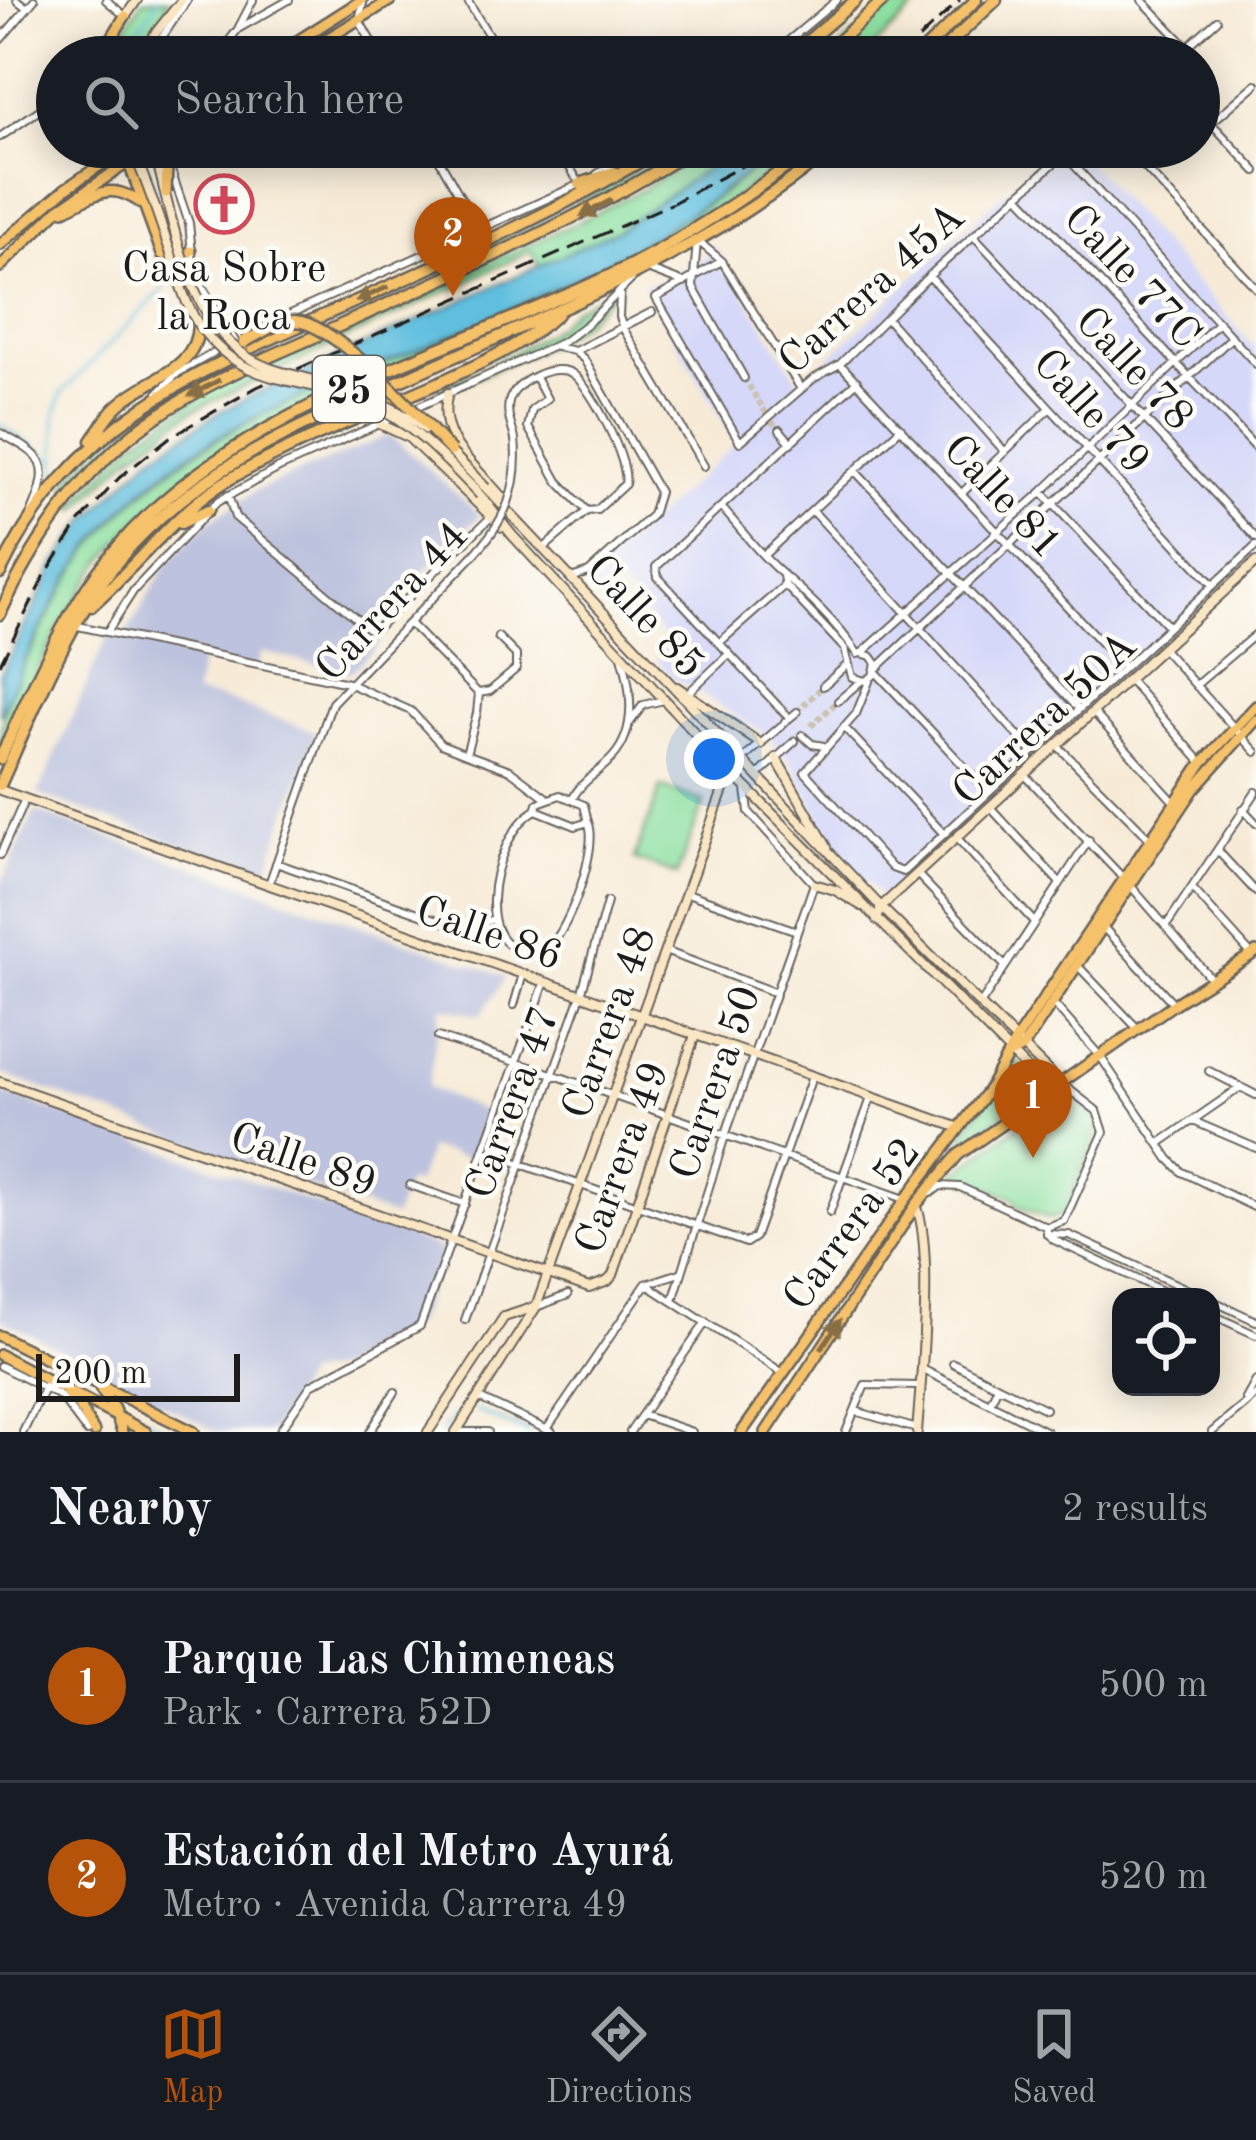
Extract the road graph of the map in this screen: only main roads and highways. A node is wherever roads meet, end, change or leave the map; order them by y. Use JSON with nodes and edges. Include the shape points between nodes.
{"nodes":[{"id":1,"x":364,"y":0,"type":"edge"},
{"id":2,"x":391,"y":0,"type":"edge"},
{"id":3,"x":856,"y":0,"type":"edge"},
{"id":4,"x":884,"y":0,"type":"edge"},
{"id":5,"x":976,"y":0,"type":"edge"},
{"id":6,"x":985,"y":0,"type":"edge"},
{"id":7,"x":996,"y":0,"type":"edge"},
{"id":8,"x":125,"y":16,"type":"road end"},
{"id":9,"x":113,"y":36,"type":"edge"},
{"id":10,"x":306,"y":36,"type":"edge"},
{"id":11,"x":333,"y":36,"type":"edge"},
{"id":12,"x":814,"y":36,"type":"edge"},
{"id":13,"x":844,"y":36,"type":"edge"},
{"id":14,"x":938,"y":36,"type":"edge"},
{"id":15,"x":952,"y":36,"type":"edge"},
{"id":16,"x":956,"y":36,"type":"edge"},
{"id":17,"x":101,"y":168,"type":"edge"},
{"id":18,"x":109,"y":168,"type":"edge"},
{"id":19,"x":136,"y":168,"type":"edge"},
{"id":20,"x":167,"y":168,"type":"edge"},
{"id":21,"x":625,"y":168,"type":"edge"},
{"id":22,"x":629,"y":168,"type":"edge"},
{"id":23,"x":663,"y":168,"type":"edge"},
{"id":24,"x":785,"y":168,"type":"edge"},
{"id":25,"x":803,"y":168,"type":"edge"},
{"id":26,"x":580,"y":184,"type":"road end"},
{"id":27,"x":166,"y":193,"type":"road end"},
{"id":28,"x":146,"y":207,"type":"junction"},
{"id":29,"x":47,"y":219,"type":"junction"},
{"id":30,"x":0,"y":245,"type":"edge"},
{"id":31,"x":191,"y":251,"type":"road end"},
{"id":32,"x":0,"y":267,"type":"edge"},
{"id":33,"x":564,"y":308,"type":"junction"},
{"id":34,"x":198,"y":325,"type":"road end"},
{"id":35,"x":154,"y":397,"type":"junction"},
{"id":36,"x":450,"y":445,"type":"road end"},
{"id":37,"x":83,"y":456,"type":"junction"},
{"id":38,"x":208,"y":510,"type":"road end"},
{"id":39,"x":172,"y":527,"type":"junction"},
{"id":40,"x":1,"y":569,"type":"edge"},
{"id":41,"x":0,"y":614,"type":"edge"},
{"id":42,"x":77,"y":621,"type":"junction"},
{"id":43,"x":1256,"y":706,"type":"edge"},
{"id":44,"x":1256,"y":720,"type":"edge"},
{"id":45,"x":1236,"y":731,"type":"junction"},
{"id":46,"x":0,"y":759,"type":"edge"},
{"id":47,"x":0,"y":787,"type":"edge"},
{"id":48,"x":1127,"y":882,"type":"junction"},
{"id":49,"x":1254,"y":953,"type":"edge"},
{"id":50,"x":1019,"y":1043,"type":"junction"},
{"id":51,"x":911,"y":1202,"type":"junction"},
{"id":52,"x":0,"y":1336,"type":"edge"},
{"id":53,"x":0,"y":1355,"type":"edge"},
{"id":54,"x":95,"y":1381,"type":"junction"},
{"id":55,"x":47,"y":1384,"type":"junction"},
{"id":56,"x":118,"y":1417,"type":"junction"},
{"id":57,"x":91,"y":1432,"type":"edge"},
{"id":58,"x":122,"y":1432,"type":"edge"},
{"id":59,"x":146,"y":1432,"type":"edge"},
{"id":60,"x":194,"y":1432,"type":"edge"},
{"id":61,"x":742,"y":1432,"type":"edge"},
{"id":62,"x":766,"y":1432,"type":"edge"}],
"edges":[{"from":1,"to":10,"type":"main road"},
{"from":2,"to":11,"type":"main road"},
{"from":3,"to":12,"type":"highway"},
{"from":4,"to":13,"type":"highway"},
{"from":5,"to":14,"type":"highway"},
{"from":6,"to":15,"type":"highway"},
{"from":7,"to":16,"type":"highway"},
{"from":8,"to":9,"type":"main road"},
{"from":17,"to":30,"type":"main road"},
{"from":18,"to":29,"type":"main road"},
{"from":19,"to":28,"type":"main road"},
{"from":20,"to":27,"type":"main road","bridge":true},
{"from":21,"to":26,"type":"highway"},
{"from":22,"to":35,"type":"highway","number":"25","one_way":true},
{"from":23,"to":41,"type":"highway","number":"25","one_way":true,"via":[[578,218],[190,395],[132,435],[72,495]]},
{"from":24,"to":46,"type":"highway","number":"25","via":[[640,260],[370,379],[191,477],[94,575]]},
{"from":25,"to":33,"type":"highway","number":"25","via":[[697,242]]},
{"from":28,"to":29,"type":"main road","via":[[112,190]]},
{"from":28,"to":31,"type":"main road","via":[[166,259]]},
{"from":29,"to":32,"type":"main road"},
{"from":33,"to":39,"type":"highway","via":[[492,359],[230,478]]},
{"from":33,"to":42,"type":"highway","number":"25","via":[[224,466],[149,527]]},
{"from":34,"to":37,"type":"highway","via":[[189,357],[124,400]]},
{"from":35,"to":36,"type":"highway","bridge":true,"via":[[239,342],[284,323],[311,324]]},
{"from":35,"to":37,"type":"highway","number":"25"},
{"from":37,"to":40,"type":"highway","number":"25"},
{"from":38,"to":39,"type":"highway"},
{"from":39,"to":42,"type":"highway"},
{"from":42,"to":47,"type":"highway","number":"25"},
{"from":43,"to":45,"type":"main road","name":"Carrera 52"},
{"from":44,"to":45,"type":"main road","name":"Carrera 52"},
{"from":45,"to":48,"type":"main road","name":"Carrera 52"},
{"from":45,"to":48,"type":"main road","name":"Carrera 52","via":[[1202,763]]},
{"from":48,"to":50,"type":"main road","name":"Carrera 52"},
{"from":48,"to":50,"type":"main road","name":"Carrera 52"},
{"from":49,"to":51,"type":"main road","via":[[958,1155]]},
{"from":50,"to":51,"type":"main road","name":"Carrera 52"},
{"from":51,"to":61,"type":"main road","name":"Carrera 52"},
{"from":62,"to":51,"type":"main road","name":"Carrera 52","one_way":true},
{"from":52,"to":54,"type":"main road"},
{"from":53,"to":55,"type":"main road"},
{"from":54,"to":56,"type":"main road"},
{"from":54,"to":60,"type":"main road"},
{"from":55,"to":56,"type":"main road"},
{"from":55,"to":57,"type":"main road","via":[[79,1406]]},
{"from":56,"to":58,"type":"main road"},
{"from":56,"to":59,"type":"main road"}]}
